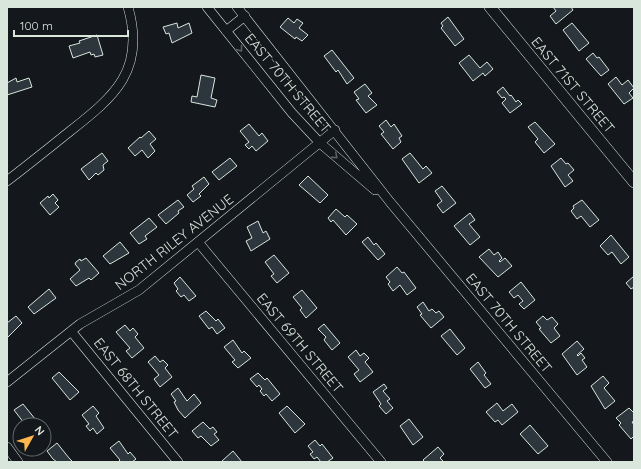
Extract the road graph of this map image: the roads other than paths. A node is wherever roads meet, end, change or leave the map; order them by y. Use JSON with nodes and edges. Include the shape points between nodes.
{"nodes":[{"id":1,"x":128,"y":7,"type":"edge"},
{"id":2,"x":207,"y":7,"type":"edge"},
{"id":3,"x":238,"y":7,"type":"edge"},
{"id":4,"x":490,"y":7,"type":"edge"},
{"id":5,"x":244,"y":16,"type":"junction"},
{"id":6,"x":226,"y":31,"type":"junction"},
{"id":7,"x":335,"y":130,"type":"junction"},
{"id":8,"x":320,"y":143,"type":"junction"},
{"id":9,"x":7,"y":181,"type":"edge"},
{"id":10,"x":634,"y":182,"type":"edge"},
{"id":11,"x":390,"y":202,"type":"junction"},
{"id":12,"x":198,"y":242,"type":"junction"},
{"id":13,"x":71,"y":331,"type":"junction"},
{"id":14,"x":7,"y":382,"type":"edge"},
{"id":15,"x":7,"y":447,"type":"edge"},
{"id":16,"x":18,"y":462,"type":"edge"},
{"id":17,"x":178,"y":462,"type":"edge"},
{"id":18,"x":381,"y":462,"type":"edge"},
{"id":19,"x":607,"y":462,"type":"edge"}],
"edges":[{"from":1,"to":9,"type":"street","via":[[133,30],[132,51],[126,74],[117,90],[97,110]]},
{"from":2,"to":6,"type":"street","name":"EAST 70TH STREET"},
{"from":3,"to":5,"type":"street","name":"EAST 70TH STREET"},
{"from":4,"to":10,"type":"main road","name":"EAST 71ST STREET"},
{"from":5,"to":6,"type":"street"},
{"from":5,"to":7,"type":"street","name":"EAST 70TH STREET"},
{"from":6,"to":8,"type":"street","name":"EAST 70TH STREET","one_way":true},
{"from":7,"to":8,"type":"street","name":"NORTH RILEY AVENUE"},
{"from":7,"to":11,"type":"street","name":"EAST 70TH STREET"},
{"from":8,"to":11,"type":"street","name":"EAST 70TH STREET","one_way":true},
{"from":8,"to":12,"type":"street","name":"NORTH RILEY AVENUE"},
{"from":11,"to":19,"type":"street","name":"EAST 70TH STREET"},
{"from":12,"to":13,"type":"street","name":"NORTH RILEY AVENUE","via":[[140,290]]},
{"from":12,"to":18,"type":"street","name":"EAST 69TH STREET"},
{"from":13,"to":14,"type":"street","name":"NORTH RILEY AVENUE"},
{"from":13,"to":17,"type":"street","name":"EAST 68TH STREET"},
{"from":15,"to":16,"type":"street"}]}
